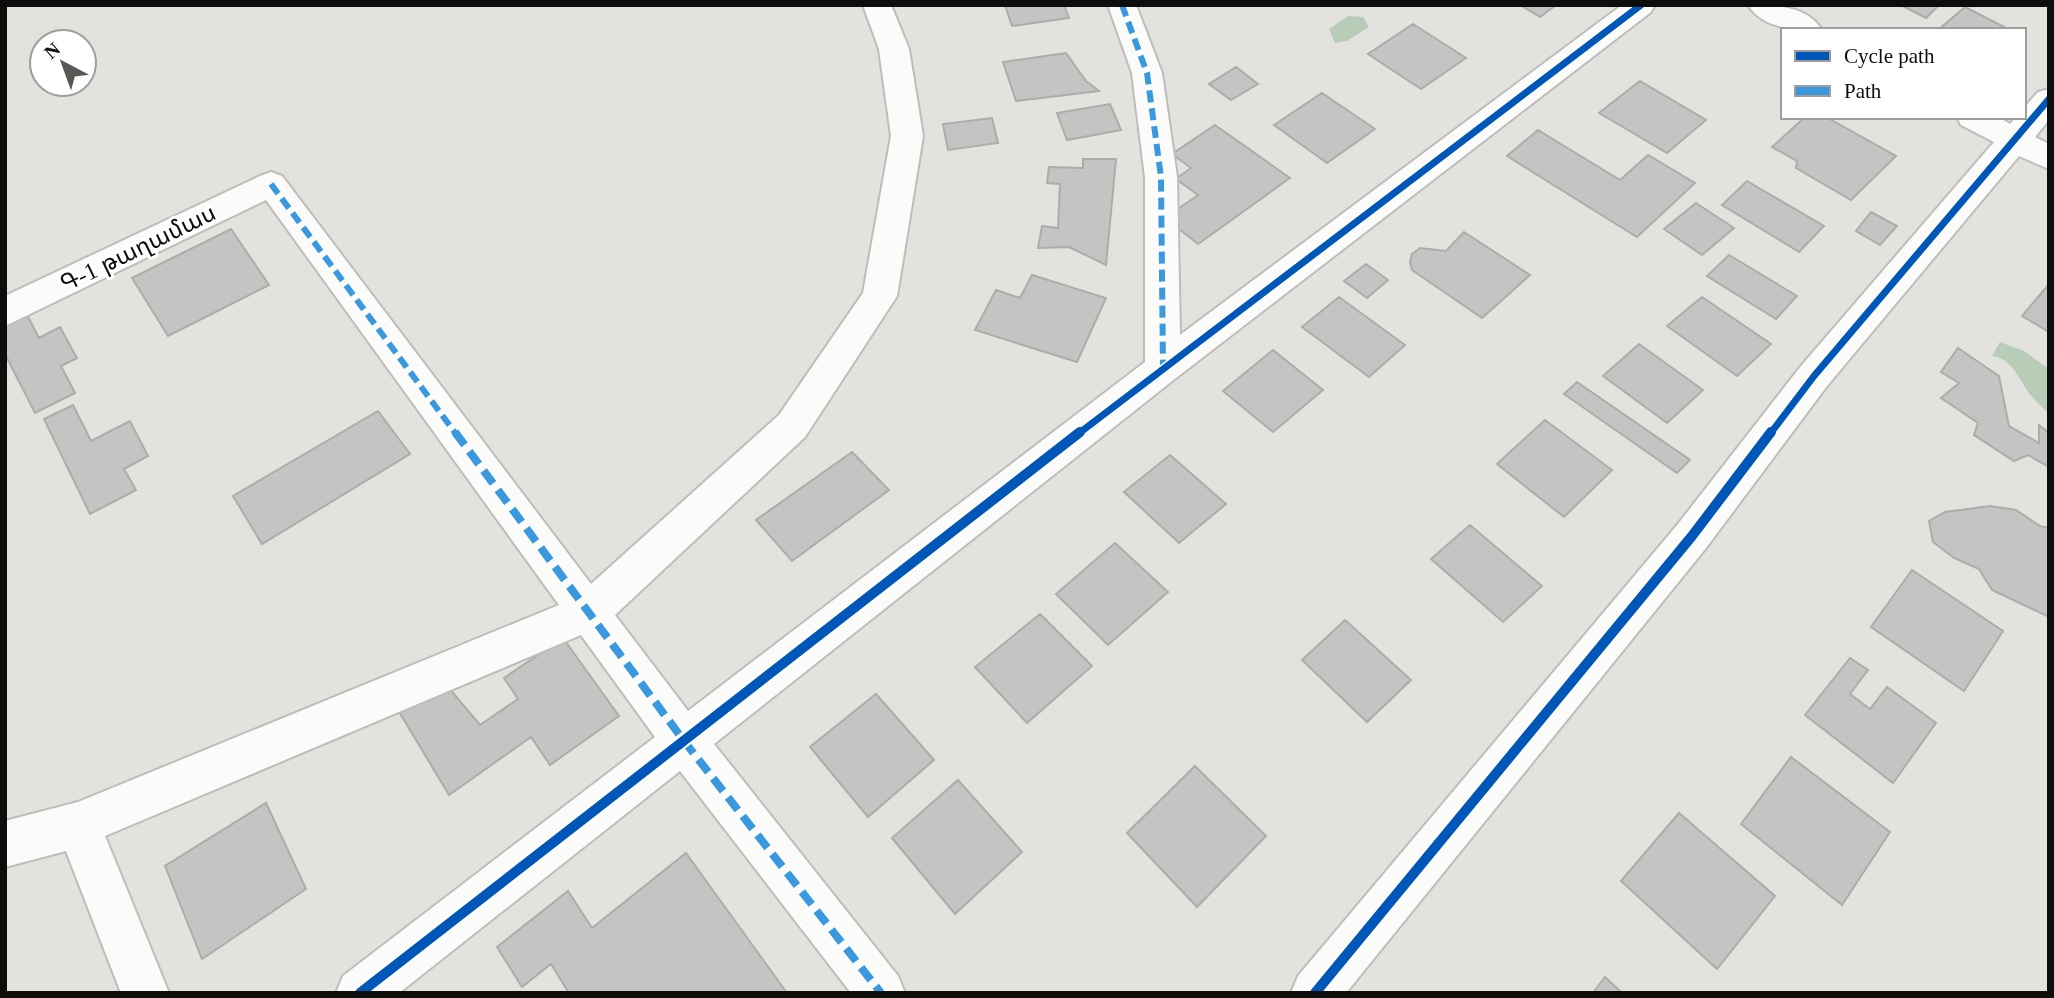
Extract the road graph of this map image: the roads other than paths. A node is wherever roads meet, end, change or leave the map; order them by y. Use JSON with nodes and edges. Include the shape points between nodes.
{"nodes":[{"id":1,"x":877,"y":5,"type":"edge"},
{"id":2,"x":1122,"y":5,"type":"edge"},
{"id":3,"x":1641,"y":5,"type":"edge"},
{"id":4,"x":1762,"y":5,"type":"edge"},
{"id":5,"x":1804,"y":28,"type":"edge"},
{"id":6,"x":2049,"y":99,"type":"edge"},
{"id":7,"x":1976,"y":119,"type":"edge"},
{"id":8,"x":2012,"y":139,"type":"junction"},
{"id":9,"x":2049,"y":158,"type":"edge"},
{"id":10,"x":5,"y":312,"type":"edge"},
{"id":11,"x":1163,"y":368,"type":"junction"},
{"id":12,"x":589,"y":612,"type":"junction"},
{"id":13,"x":684,"y":741,"type":"junction"},
{"id":14,"x":78,"y":825,"type":"junction"},
{"id":15,"x":5,"y":844,"type":"edge"},
{"id":16,"x":145,"y":993,"type":"edge"},
{"id":17,"x":360,"y":993,"type":"edge"},
{"id":18,"x":881,"y":993,"type":"edge"},
{"id":19,"x":1315,"y":993,"type":"edge"}],
"edges":[{"from":1,"to":12,"type":"street","via":[[894,49],[907,136],[880,296],[792,426]]},
{"from":2,"to":11,"type":"street","via":[[1147,73],[1161,177]]},
{"from":3,"to":11,"type":"street"},
{"from":4,"to":5,"type":"street"},
{"from":6,"to":8,"type":"street"},
{"from":7,"to":8,"type":"street"},
{"from":8,"to":9,"type":"street"},
{"from":8,"to":19,"type":"street","via":[[1814,376],[1692,536]]},
{"from":10,"to":12,"type":"street","name":"Գ-1 թաղամաս","via":[[271,184]]},
{"from":11,"to":13,"type":"street"},
{"from":12,"to":13,"type":"street"},
{"from":12,"to":14,"type":"street"},
{"from":13,"to":17,"type":"street"},
{"from":13,"to":18,"type":"street"},
{"from":14,"to":15,"type":"street"},
{"from":14,"to":16,"type":"street"}]}
